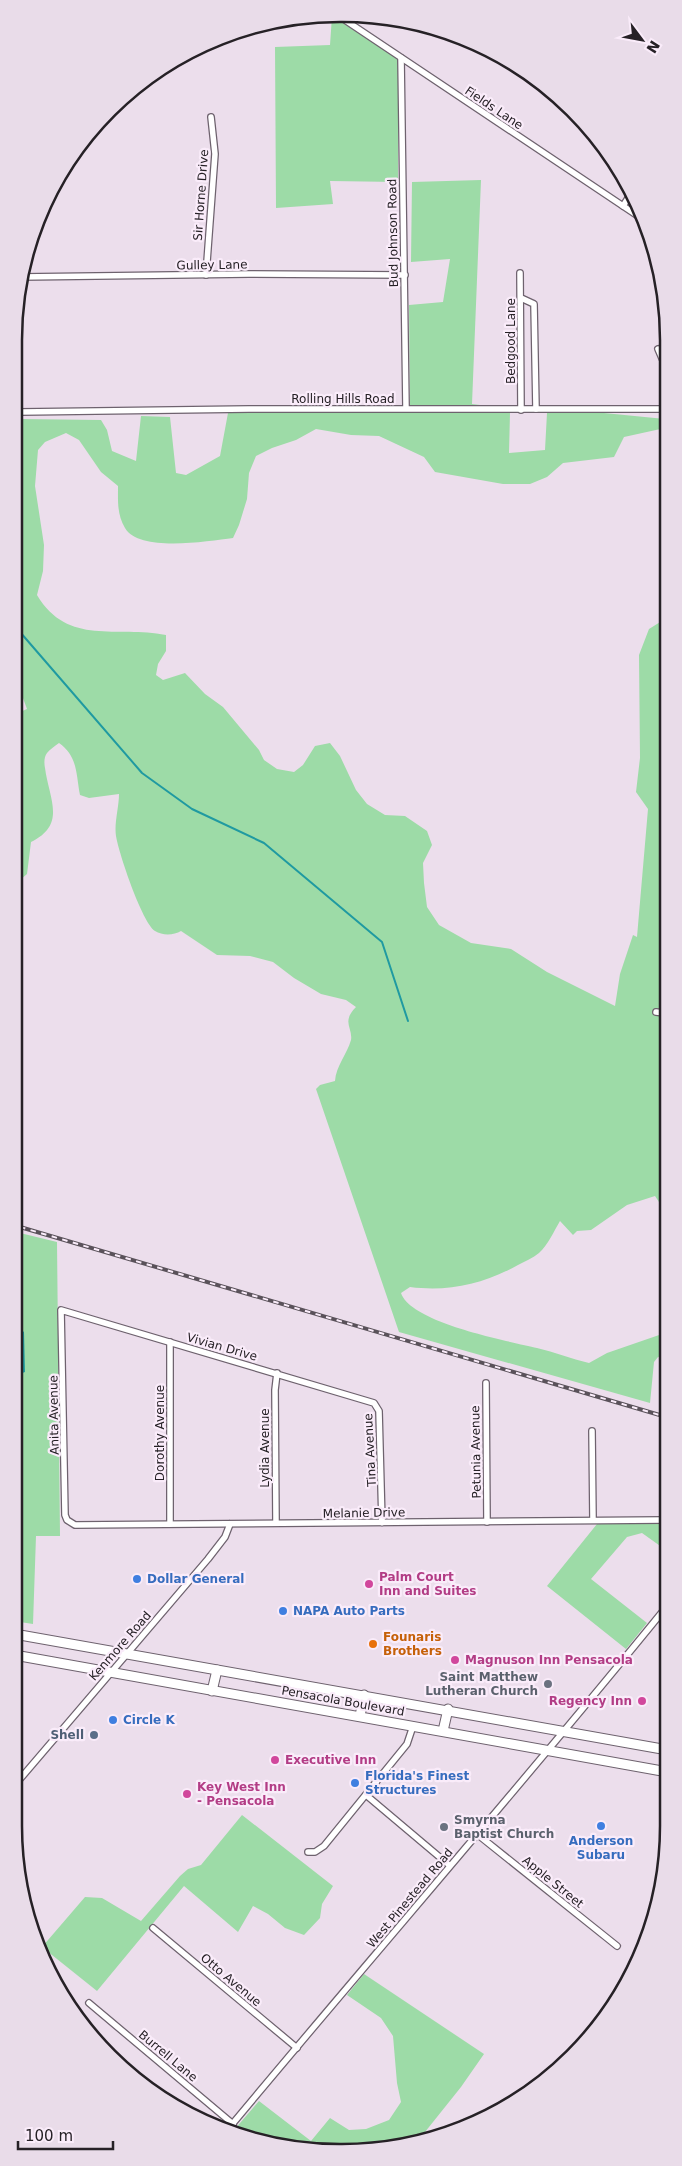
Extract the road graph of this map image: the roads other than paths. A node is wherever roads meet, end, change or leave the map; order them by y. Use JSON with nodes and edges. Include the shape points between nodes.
{"nodes":[{"id":1,"x":348,"y":22,"type":"edge"},
{"id":2,"x":401,"y":58,"type":"junction"},
{"id":3,"x":211,"y":117,"type":"dead end"},
{"id":4,"x":627,"y":200,"type":"edge"},
{"id":5,"x":623,"y":206,"type":"junction"},
{"id":6,"x":632,"y":212,"type":"edge"},
{"id":7,"x":520,"y":272,"type":"dead end"},
{"id":8,"x":206,"y":275,"type":"junction"},
{"id":9,"x":405,"y":275,"type":"junction"},
{"id":10,"x":29,"y":277,"type":"edge"},
{"id":11,"x":521,"y":298,"type":"junction"},
{"id":12,"x":658,"y":349,"type":"dead end"},
{"id":13,"x":660,"y":354,"type":"edge"},
{"id":14,"x":406,"y":408,"type":"junction"},
{"id":15,"x":660,"y":409,"type":"edge"},
{"id":16,"x":521,"y":410,"type":"junction"},
{"id":17,"x":536,"y":410,"type":"junction"},
{"id":18,"x":23,"y":412,"type":"edge"},
{"id":19,"x":656,"y":1012,"type":"dead end"},
{"id":20,"x":660,"y":1012,"type":"edge"},
{"id":21,"x":61,"y":1310,"type":"joint"},
{"id":22,"x":170,"y":1342,"type":"junction"},
{"id":23,"x":277,"y":1373,"type":"junction"},
{"id":24,"x":486,"y":1383,"type":"dead end"},
{"id":25,"x":377,"y":1406,"type":"joint"},
{"id":26,"x":592,"y":1431,"type":"dead end"},
{"id":27,"x":67,"y":1520,"type":"joint"},
{"id":28,"x":593,"y":1520,"type":"junction"},
{"id":29,"x":660,"y":1520,"type":"edge"},
{"id":30,"x":382,"y":1522,"type":"junction"},
{"id":31,"x":487,"y":1522,"type":"junction"},
{"id":32,"x":276,"y":1523,"type":"junction"},
{"id":33,"x":170,"y":1524,"type":"junction"},
{"id":34,"x":230,"y":1524,"type":"junction"},
{"id":35,"x":660,"y":1613,"type":"edge"},
{"id":36,"x":23,"y":1636,"type":"edge"},
{"id":37,"x":126,"y":1655,"type":"junction"},
{"id":38,"x":23,"y":1657,"type":"edge"},
{"id":39,"x":216,"y":1670,"type":"junction"},
{"id":40,"x":111,"y":1672,"type":"junction"},
{"id":41,"x":212,"y":1691,"type":"junction"},
{"id":42,"x":364,"y":1695,"type":"junction"},
{"id":43,"x":448,"y":1710,"type":"junction"},
{"id":44,"x":360,"y":1716,"type":"junction"},
{"id":45,"x":413,"y":1726,"type":"junction"},
{"id":46,"x":443,"y":1730,"type":"junction"},
{"id":47,"x":564,"y":1731,"type":"junction"},
{"id":48,"x":660,"y":1749,"type":"edge"},
{"id":49,"x":548,"y":1750,"type":"junction"},
{"id":50,"x":660,"y":1771,"type":"edge"},
{"id":51,"x":23,"y":1775,"type":"edge"},
{"id":52,"x":366,"y":1795,"type":"junction"},
{"id":53,"x":477,"y":1834,"type":"junction"},
{"id":54,"x":308,"y":1852,"type":"dead end"},
{"id":55,"x":450,"y":1865,"type":"junction"},
{"id":56,"x":153,"y":1928,"type":"dead end"},
{"id":57,"x":617,"y":1946,"type":"dead end"},
{"id":58,"x":89,"y":2003,"type":"dead end"},
{"id":59,"x":297,"y":2048,"type":"junction"},
{"id":60,"x":226,"y":2122,"type":"edge"},
{"id":61,"x":232,"y":2124,"type":"edge"}],
"edges":[{"from":1,"to":2,"type":"street","name":"Fields Lane"},
{"from":2,"to":5,"type":"street","name":"Fields Lane"},
{"from":2,"to":9,"type":"street","name":"Bud Johnson Road"},
{"from":3,"to":8,"type":"street","name":"Sir Horne Drive","via":[[215,154]]},
{"from":4,"to":5,"type":"street"},
{"from":5,"to":6,"type":"street","name":"Fields Lane"},
{"from":7,"to":11,"type":"street","name":"Bedgood Lane"},
{"from":8,"to":9,"type":"street","name":"Gulley Lane"},
{"from":8,"to":10,"type":"street","name":"Gulley Lane"},
{"from":9,"to":14,"type":"street","name":"Bud Johnson Road"},
{"from":11,"to":16,"type":"street","name":"Bedgood Lane"},
{"from":11,"to":17,"type":"street","via":[[534,304]]},
{"from":12,"to":13,"type":"street"},
{"from":14,"to":16,"type":"street","name":"Rolling Hills Road"},
{"from":14,"to":18,"type":"street","name":"Rolling Hills Road"},
{"from":15,"to":17,"type":"street","name":"Rolling Hills Road"},
{"from":16,"to":17,"type":"street","name":"Rolling Hills Road"},
{"from":19,"to":20,"type":"street"},
{"from":21,"to":22,"type":"street","name":"Vivian Drive"},
{"from":21,"to":27,"type":"street","name":"Anita Avenue"},
{"from":22,"to":23,"type":"street","name":"Vivian Drive"},
{"from":22,"to":33,"type":"street","name":"Dorothy Avenue"},
{"from":23,"to":25,"type":"street","name":"Vivian Drive","via":[[361,1398]]},
{"from":23,"to":32,"type":"street","name":"Lydia Avenue"},
{"from":24,"to":31,"type":"street","name":"Petunia Avenue"},
{"from":25,"to":30,"type":"street","name":"Tina Avenue"},
{"from":26,"to":28,"type":"street"},
{"from":27,"to":33,"type":"street","name":"Melanie Drive","via":[[77,1526]]},
{"from":28,"to":29,"type":"street","name":"Melanie Drive"},
{"from":28,"to":31,"type":"street","name":"Melanie Drive"},
{"from":30,"to":31,"type":"street","name":"Melanie Drive"},
{"from":30,"to":32,"type":"street","name":"Melanie Drive"},
{"from":32,"to":34,"type":"street","name":"Melanie Drive"},
{"from":33,"to":34,"type":"street","name":"Melanie Drive"},
{"from":34,"to":37,"type":"street","name":"Kenmore Road","via":[[225,1537],[208,1560]]},
{"from":35,"to":47,"type":"street","name":"West Pinestead Road"},
{"from":36,"to":37,"type":"main road","name":"Pensacola Boulevard"},
{"from":37,"to":39,"type":"main road","name":"Pensacola Boulevard"},
{"from":37,"to":40,"type":"street","name":"Kenmore Road"},
{"from":38,"to":40,"type":"main road","name":"Pensacola Boulevard"},
{"from":39,"to":41,"type":"main road"},
{"from":39,"to":42,"type":"main road","name":"Pensacola Boulevard"},
{"from":40,"to":41,"type":"main road","name":"Pensacola Boulevard"},
{"from":40,"to":51,"type":"street","name":"Kenmore Road"},
{"from":41,"to":44,"type":"main road","name":"Pensacola Boulevard"},
{"from":42,"to":43,"type":"main road","name":"Pensacola Boulevard"},
{"from":42,"to":44,"type":"main road"},
{"from":43,"to":46,"type":"main road"},
{"from":43,"to":47,"type":"main road","name":"Pensacola Boulevard"},
{"from":44,"to":45,"type":"main road","name":"Pensacola Boulevard"},
{"from":45,"to":46,"type":"main road","name":"Pensacola Boulevard"},
{"from":45,"to":52,"type":"street","via":[[407,1744]]},
{"from":46,"to":49,"type":"main road","name":"Pensacola Boulevard"},
{"from":47,"to":48,"type":"main road","name":"Pensacola Boulevard"},
{"from":47,"to":49,"type":"street","name":"West Pinestead Road"},
{"from":49,"to":50,"type":"main road","name":"Pensacola Boulevard"},
{"from":49,"to":53,"type":"street","name":"West Pinestead Road"},
{"from":52,"to":54,"type":"street","via":[[324,1846],[316,1852]]},
{"from":52,"to":55,"type":"street"},
{"from":53,"to":55,"type":"street","name":"West Pinestead Road"},
{"from":53,"to":57,"type":"street","name":"Apple Street"},
{"from":55,"to":59,"type":"street","name":"West Pinestead Road"},
{"from":56,"to":59,"type":"street","name":"Otto Avenue"},
{"from":58,"to":60,"type":"street","name":"Burrell Lane"},
{"from":59,"to":61,"type":"street","name":"West Pinestead Road"}]}
